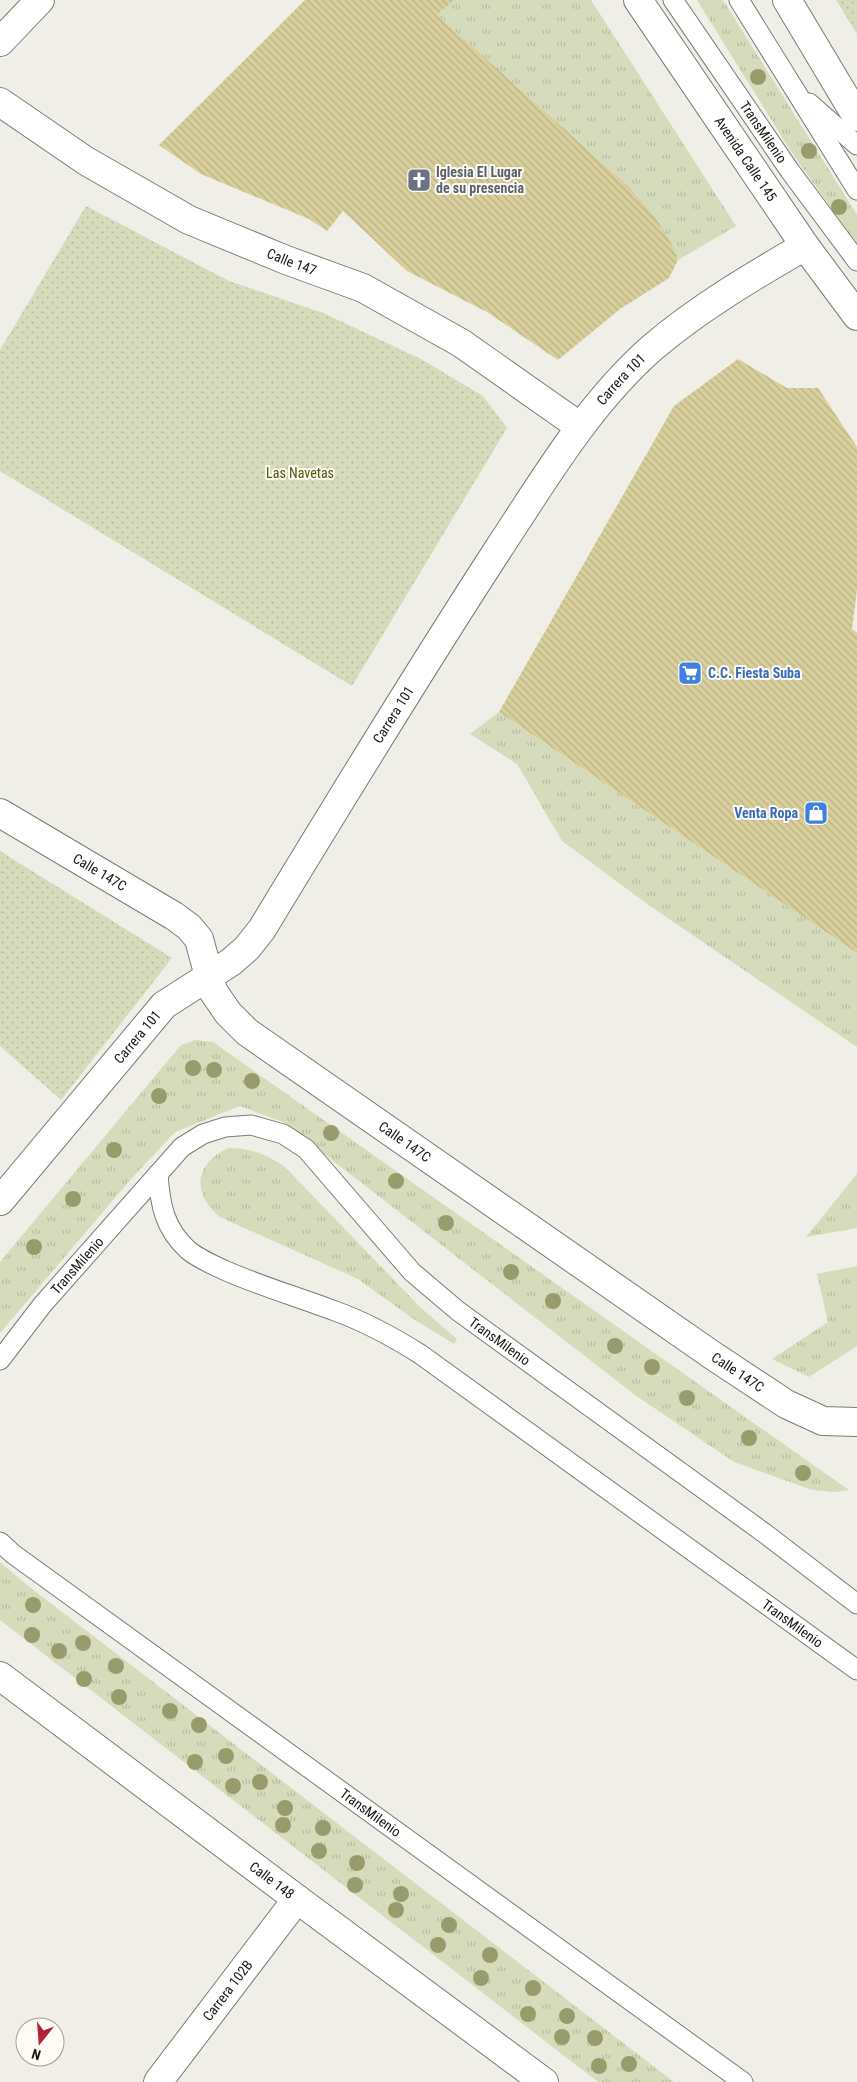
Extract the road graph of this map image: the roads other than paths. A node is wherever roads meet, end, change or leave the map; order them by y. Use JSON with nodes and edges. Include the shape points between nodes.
{"nodes":[{"id":1,"x":40,"y":0,"type":"edge"},
{"id":2,"x":638,"y":0,"type":"edge"},
{"id":3,"x":673,"y":0,"type":"edge"},
{"id":4,"x":739,"y":0,"type":"edge"},
{"id":5,"x":787,"y":0,"type":"edge"},
{"id":6,"x":0,"y":42,"type":"edge"},
{"id":7,"x":793,"y":88,"type":"junction"},
{"id":8,"x":0,"y":102,"type":"edge"},
{"id":9,"x":857,"y":117,"type":"edge"},
{"id":10,"x":857,"y":145,"type":"edge"},
{"id":11,"x":857,"y":190,"type":"edge"},
{"id":12,"x":805,"y":246,"type":"junction"},
{"id":13,"x":857,"y":261,"type":"edge"},
{"id":14,"x":857,"y":316,"type":"edge"},
{"id":15,"x":579,"y":426,"type":"junction"},
{"id":16,"x":0,"y":813,"type":"edge"},
{"id":17,"x":209,"y":976,"type":"junction"},
{"id":18,"x":158,"y":1174,"type":"junction"},
{"id":19,"x":0,"y":1201,"type":"edge"},
{"id":20,"x":0,"y":1360,"type":"edge"},
{"id":21,"x":857,"y":1422,"type":"edge"},
{"id":22,"x":0,"y":1542,"type":"edge"},
{"id":23,"x":857,"y":1604,"type":"edge"},
{"id":24,"x":857,"y":1670,"type":"edge"},
{"id":25,"x":0,"y":1676,"type":"edge"},
{"id":26,"x":297,"y":1900,"type":"junction"},
{"id":27,"x":158,"y":2082,"type":"edge"},
{"id":28,"x":544,"y":2082,"type":"edge"},
{"id":29,"x":743,"y":2082,"type":"edge"}],
"edges":[{"from":1,"to":6,"type":"street"},
{"from":2,"to":12,"type":"street","name":"Avenida Calle 145"},
{"from":3,"to":13,"type":"lane","name":"TransMilenio","via":[[790,171]]},
{"from":4,"to":7,"type":"lane"},
{"from":5,"to":9,"type":"street"},
{"from":7,"to":10,"type":"lane"},
{"from":7,"to":11,"type":"lane"},
{"from":8,"to":15,"type":"street","name":"Calle 147","via":[[86,161],[189,220],[363,288],[461,343]]},
{"from":12,"to":14,"type":"street","name":"Avenida Calle 145"},
{"from":12,"to":15,"type":"street","name":"Carrera 101","via":[[741,285],[653,347]]},
{"from":15,"to":17,"type":"street","name":"Carrera 101","via":[[425,662],[262,929],[247,948]]},
{"from":16,"to":17,"type":"street","name":"Calle 147C","via":[[189,927],[199,939]]},
{"from":17,"to":19,"type":"street","name":"Carrera 101","via":[[164,1005]]},
{"from":17,"to":21,"type":"street","name":"Calle 147C","via":[[213,991],[247,1032],[704,1349],[786,1404],[823,1421]]},
{"from":18,"to":20,"type":"lane","name":"TransMilenio","via":[[43,1304]]},
{"from":18,"to":23,"type":"lane","name":"TransMilenio","via":[[182,1147],[211,1131],[251,1126],[283,1134],[306,1149],[412,1272],[458,1311]]},
{"from":18,"to":24,"type":"lane","name":"TransMilenio","via":[[160,1201],[172,1231],[187,1249],[204,1261],[243,1279],[363,1322],[420,1354]]},
{"from":22,"to":29,"type":"lane","name":"TransMilenio"},
{"from":25,"to":26,"type":"street","name":"Calle 148"},
{"from":26,"to":27,"type":"street","name":"Carrera 102B"},
{"from":26,"to":28,"type":"street","name":"Calle 148"}]}
